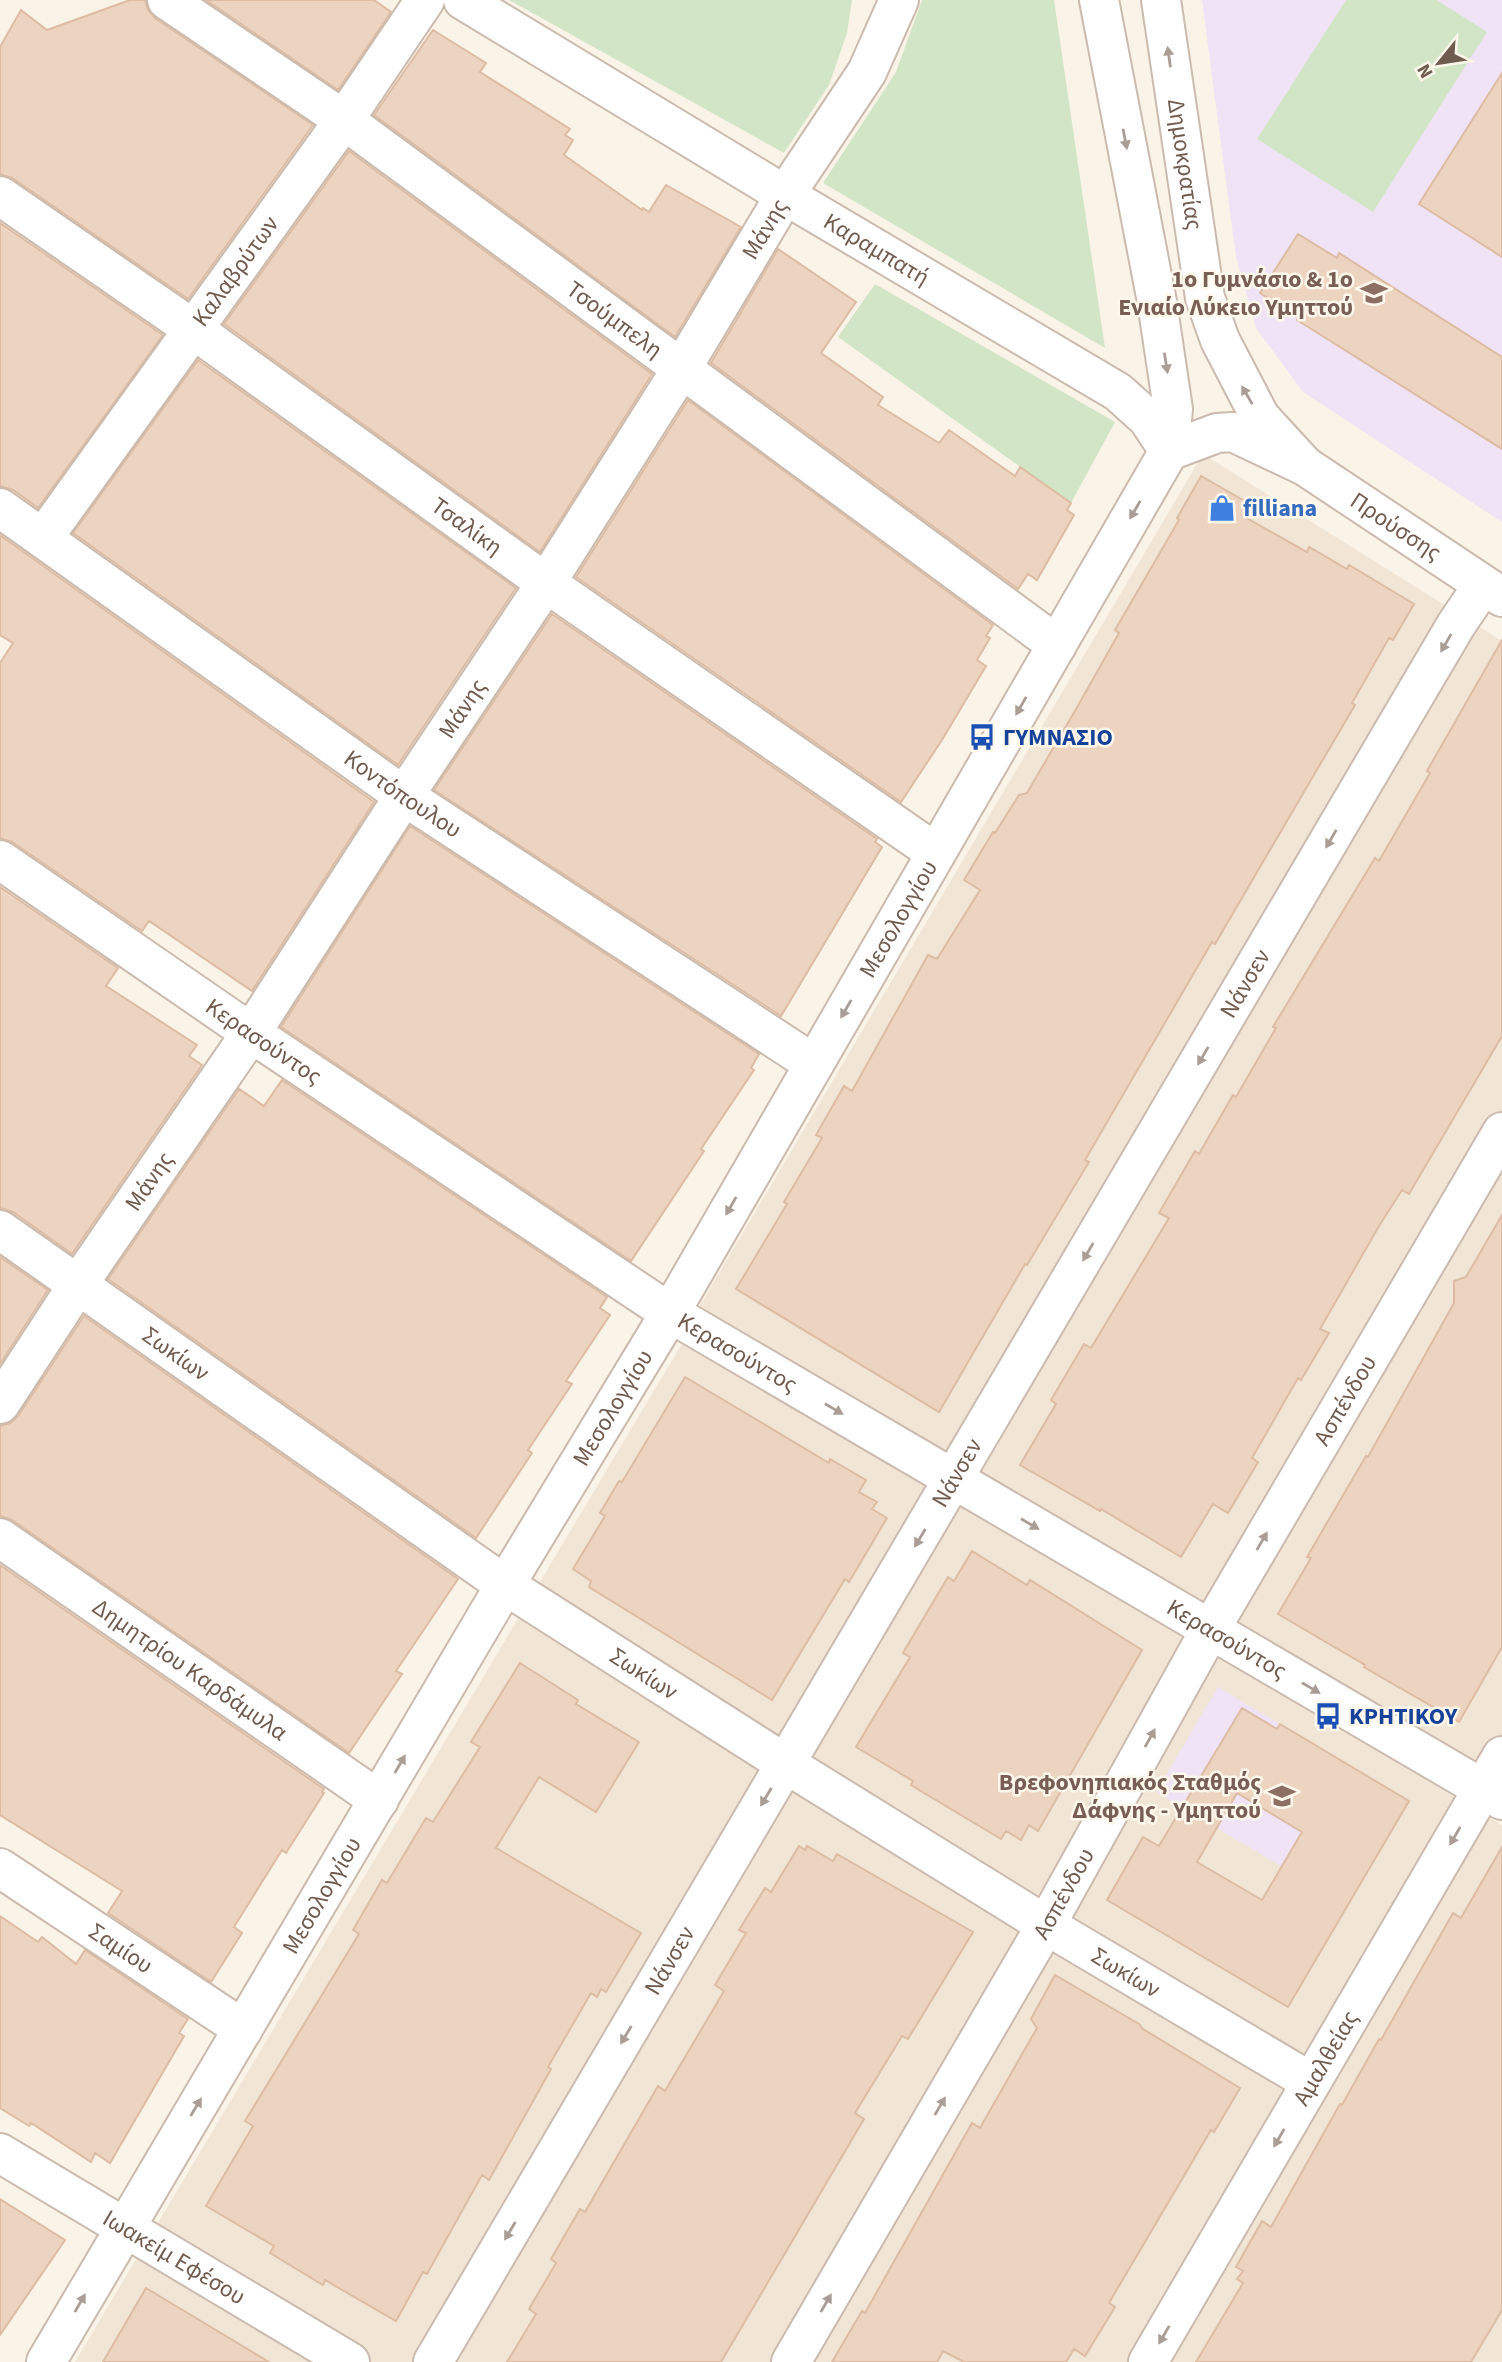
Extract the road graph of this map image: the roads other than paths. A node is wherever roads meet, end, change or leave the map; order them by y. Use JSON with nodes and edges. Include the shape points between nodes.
{"nodes":[{"id":1,"x":167,"y":0,"type":"edge"},
{"id":2,"x":425,"y":0,"type":"edge"},
{"id":3,"x":463,"y":0,"type":"edge"},
{"id":4,"x":899,"y":0,"type":"edge"},
{"id":5,"x":1099,"y":0,"type":"edge"},
{"id":6,"x":1161,"y":0,"type":"edge"},
{"id":7,"x":344,"y":120,"type":"junction"},
{"id":8,"x":785,"y":195,"type":"junction"},
{"id":9,"x":0,"y":196,"type":"edge"},
{"id":10,"x":193,"y":329,"type":"junction"},
{"id":11,"x":681,"y":369,"type":"junction"},
{"id":12,"x":1169,"y":450,"type":"junction"},
{"id":13,"x":1306,"y":466,"type":"junction"},
{"id":14,"x":0,"y":509,"type":"edge"},
{"id":15,"x":43,"y":538,"type":"junction"},
{"id":16,"x":546,"y":583,"type":"junction"},
{"id":17,"x":1492,"y":591,"type":"edge"},
{"id":18,"x":1057,"y":645,"type":"junction"},
{"id":19,"x":404,"y":796,"type":"junction"},
{"id":20,"x":936,"y":853,"type":"junction"},
{"id":21,"x":0,"y":860,"type":"edge"},
{"id":22,"x":251,"y":1033,"type":"junction"},
{"id":23,"x":814,"y":1064,"type":"junction"},
{"id":24,"x":1502,"y":1132,"type":"edge"},
{"id":25,"x":0,"y":1230,"type":"edge"},
{"id":26,"x":79,"y":1283,"type":"junction"},
{"id":27,"x":670,"y":1313,"type":"junction"},
{"id":28,"x":0,"y":1404,"type":"edge"},
{"id":29,"x":955,"y":1480,"type":"junction"},
{"id":30,"x":0,"y":1538,"type":"edge"},
{"id":31,"x":505,"y":1584,"type":"junction"},
{"id":32,"x":1210,"y":1630,"type":"junction"},
{"id":33,"x":1502,"y":1756,"type":"edge"},
{"id":34,"x":786,"y":1764,"type":"junction"},
{"id":35,"x":1492,"y":1794,"type":"edge"},
{"id":36,"x":379,"y":1800,"type":"junction"},
{"id":37,"x":0,"y":1868,"type":"edge"},
{"id":38,"x":1046,"y":1925,"type":"junction"},
{"id":39,"x":243,"y":2029,"type":"junction"},
{"id":40,"x":1311,"y":2082,"type":"junction"},
{"id":41,"x":0,"y":2153,"type":"edge"},
{"id":42,"x":124,"y":2228,"type":"junction"},
{"id":43,"x":46,"y":2362,"type":"edge"},
{"id":44,"x":350,"y":2362,"type":"edge"},
{"id":45,"x":433,"y":2362,"type":"edge"},
{"id":46,"x":791,"y":2362,"type":"edge"},
{"id":47,"x":1148,"y":2362,"type":"edge"}],
"edges":[{"from":1,"to":7,"type":"street","name":"Τσούμπελη"},
{"from":2,"to":7,"type":"street","name":"Καλαβρύτων"},
{"from":3,"to":8,"type":"street","name":"Καραμπατή"},
{"from":4,"to":8,"type":"street","name":"Μάνης","via":[[867,72]]},
{"from":5,"to":12,"type":"street","one_way":true,"via":[[1174,409]]},
{"from":13,"to":6,"type":"street","name":"Δημοκρατίας","one_way":true,"via":[[1260,417],[1220,341],[1205,298]]},
{"from":7,"to":10,"type":"street","name":"Καλαβρύτων"},
{"from":7,"to":11,"type":"street","name":"Τσούμπελη"},
{"from":8,"to":11,"type":"street","name":"Μάνης"},
{"from":8,"to":12,"type":"street","name":"Καραμπατή","via":[[1118,392],[1148,419]]},
{"from":9,"to":10,"type":"street","name":"Τσαλίκη"},
{"from":10,"to":15,"type":"street","name":"Καλαβρύτων"},
{"from":10,"to":16,"type":"street","name":"Τσαλίκη"},
{"from":11,"to":16,"type":"street","name":"Μάνης"},
{"from":11,"to":18,"type":"street","name":"Τσούμπελη"},
{"from":12,"to":13,"type":"street","name":"Προύσσης","via":[[1233,432]]},
{"from":12,"to":18,"type":"street","name":"Μεσολογγίου","one_way":true},
{"from":13,"to":17,"type":"street","name":"Προύσσης"},
{"from":14,"to":15,"type":"street","name":"Κοντόπουλου"},
{"from":15,"to":19,"type":"street","name":"Κοντόπουλου"},
{"from":16,"to":19,"type":"street","name":"Μάνης"},
{"from":16,"to":20,"type":"street","name":"Τσαλίκη"},
{"from":17,"to":29,"type":"street","name":"Νάνσεν","one_way":true,"via":[[1449,638]]},
{"from":18,"to":20,"type":"street","name":"Μεσολογγίου","one_way":true},
{"from":19,"to":22,"type":"street","name":"Μάνης"},
{"from":19,"to":23,"type":"street","name":"Κοντόπουλου"},
{"from":20,"to":23,"type":"street","name":"Μεσολογγίου","one_way":true},
{"from":21,"to":22,"type":"street","name":"Κερασούντος"},
{"from":22,"to":26,"type":"street","name":"Μάνης"},
{"from":22,"to":27,"type":"street","name":"Κερασούντος"},
{"from":23,"to":27,"type":"street","name":"Μεσολογγίου","one_way":true},
{"from":32,"to":24,"type":"street","name":"Ασπένδου","one_way":true},
{"from":25,"to":26,"type":"street","name":"Σωκίων"},
{"from":26,"to":28,"type":"street","name":"Μάνης"},
{"from":26,"to":31,"type":"street","name":"Σωκίων"},
{"from":27,"to":29,"type":"street","name":"Κερασούντος","one_way":true},
{"from":27,"to":31,"type":"street","name":"Μεσολογγίου"},
{"from":29,"to":32,"type":"street","name":"Κερασούντος","one_way":true},
{"from":29,"to":34,"type":"street","name":"Νάνσεν","one_way":true},
{"from":30,"to":36,"type":"street","name":"Δημητρίου Καρδάμυλα"},
{"from":31,"to":34,"type":"street","name":"Σωκίων"},
{"from":36,"to":31,"type":"street","name":"Μεσολογγίου","one_way":true},
{"from":32,"to":35,"type":"street","name":"Κερασούντος","one_way":true},
{"from":38,"to":32,"type":"street","name":"Ασπένδου","one_way":true},
{"from":33,"to":35,"type":"street","name":"Αμαλθείας"},
{"from":34,"to":38,"type":"street","name":"Σωκίων"},
{"from":34,"to":45,"type":"street","name":"Νάνσεν","one_way":true},
{"from":35,"to":40,"type":"street","name":"Αμαλθείας","one_way":true},
{"from":36,"to":39,"type":"street","name":"Μεσολογγίου"},
{"from":37,"to":39,"type":"street","name":"Σαμίου"},
{"from":38,"to":40,"type":"street","name":"Σωκίων"},
{"from":46,"to":38,"type":"street","name":"Ασπένδου","one_way":true},
{"from":42,"to":39,"type":"street","name":"Μεσολογγίου","one_way":true},
{"from":40,"to":47,"type":"street","name":"Αμαλθείας","one_way":true},
{"from":41,"to":42,"type":"street","name":"Ιωακείμ Εφέσου"},
{"from":43,"to":42,"type":"street","name":"Μεσολογγίου","one_way":true},
{"from":42,"to":44,"type":"street","name":"Ιωακείμ Εφέσου"}]}
